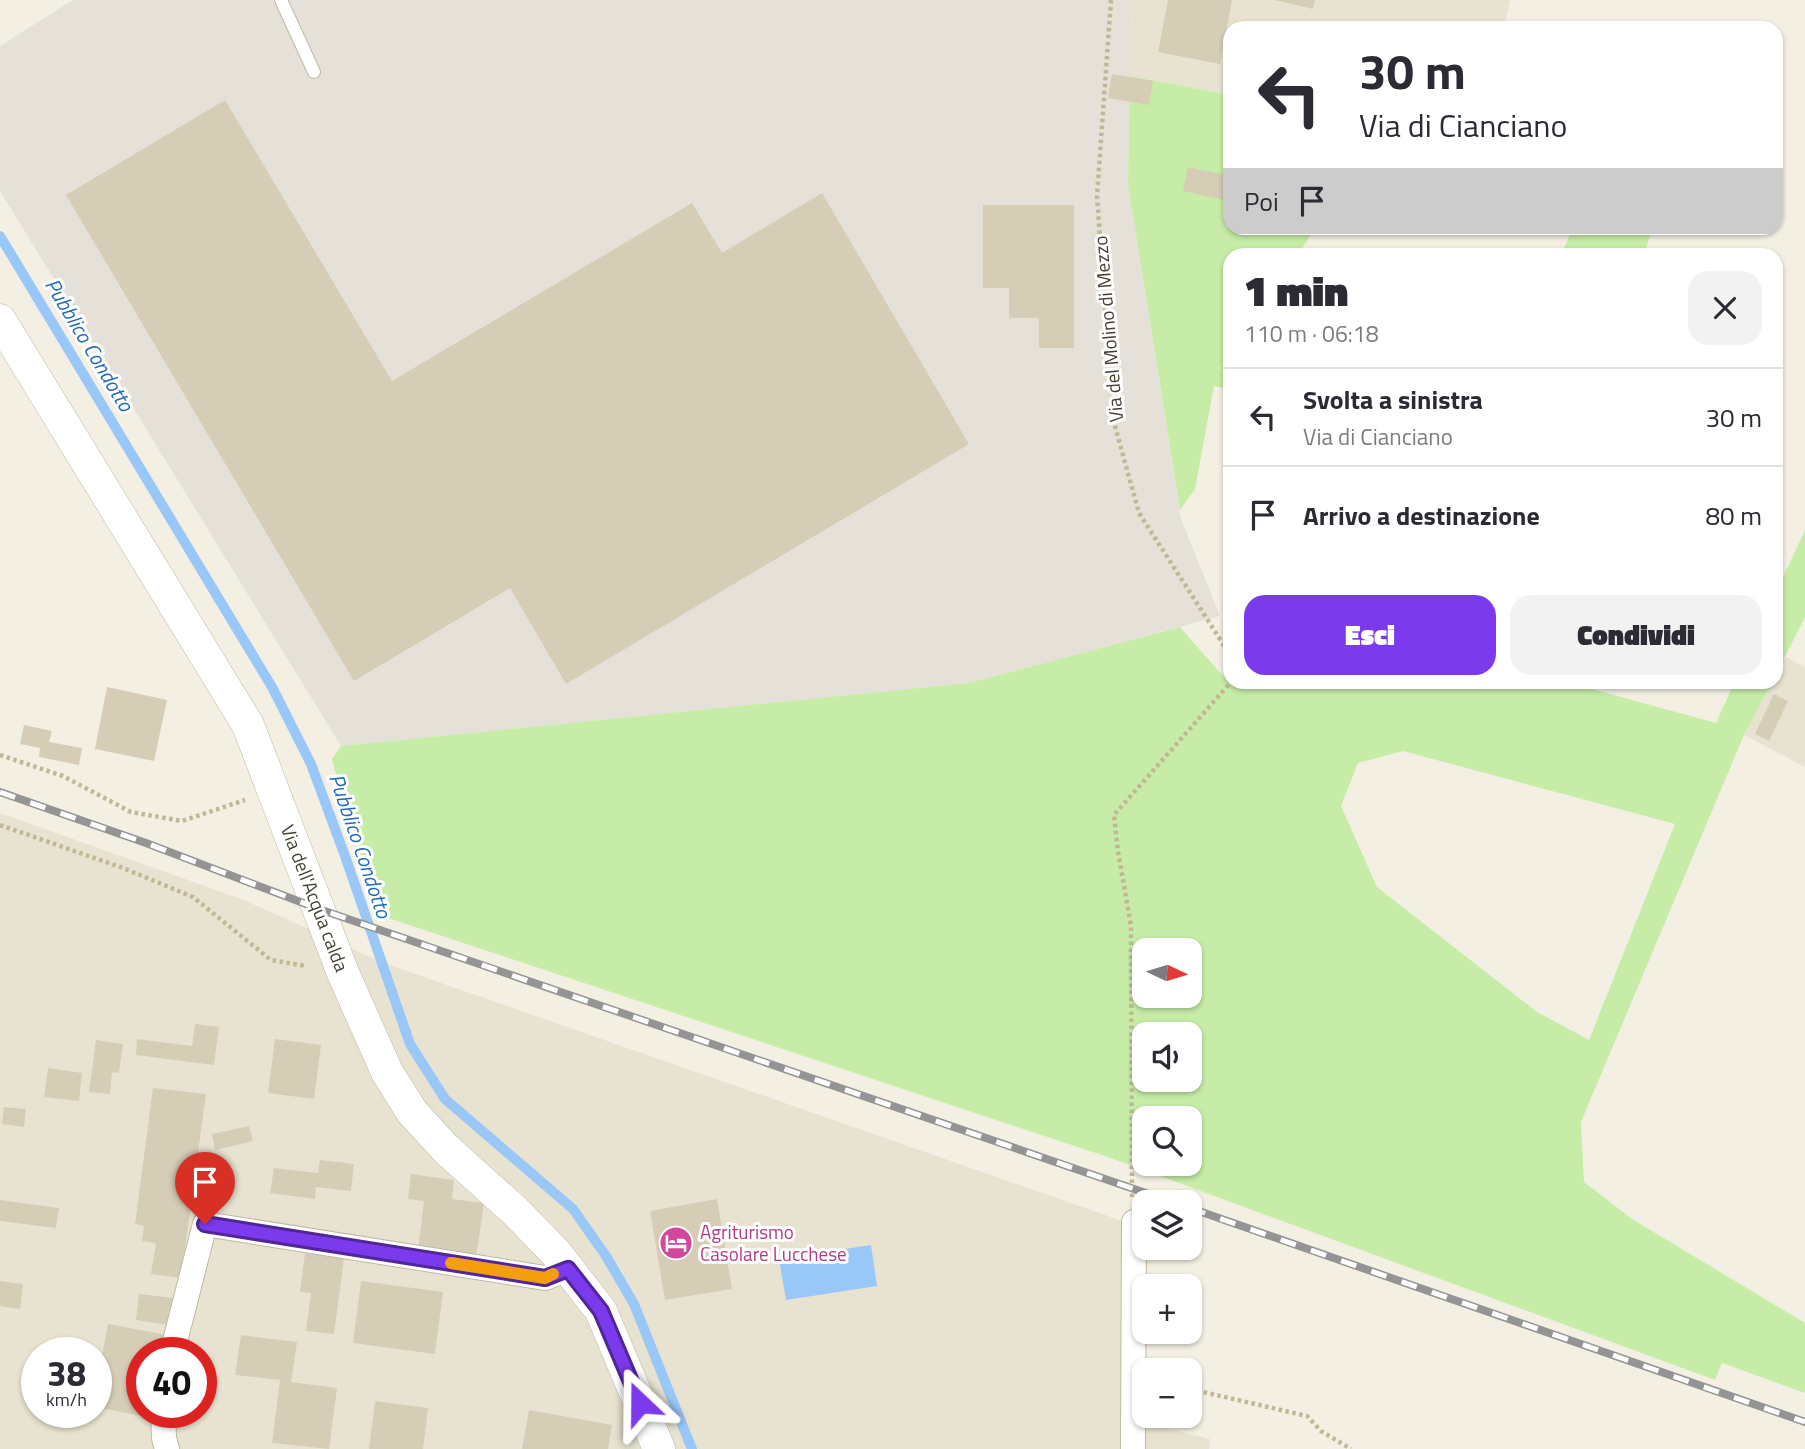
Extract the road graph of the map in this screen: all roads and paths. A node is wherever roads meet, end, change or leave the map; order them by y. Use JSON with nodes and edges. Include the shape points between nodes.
{"nodes":[{"id":1,"x":281,"y":0,"type":"edge"},
{"id":2,"x":1111,"y":0,"type":"edge"},
{"id":3,"x":314,"y":72,"type":"dead end"},
{"id":4,"x":0,"y":320,"type":"edge"},
{"id":5,"x":1223,"y":642,"type":"edge"},
{"id":6,"x":1225,"y":689,"type":"edge"},
{"id":7,"x":0,"y":755,"type":"edge"},
{"id":8,"x":274,"y":791,"type":"junction"},
{"id":9,"x":0,"y":825,"type":"edge"},
{"id":10,"x":343,"y":973,"type":"junction"},
{"id":11,"x":1132,"y":1199,"type":"edge"},
{"id":12,"x":1134,"y":1260,"type":"edge"},
{"id":13,"x":568,"y":1269,"type":"junction"},
{"id":14,"x":176,"y":1337,"type":"edge"},
{"id":15,"x":1202,"y":1392,"type":"edge"},
{"id":16,"x":164,"y":1428,"type":"edge"},
{"id":17,"x":167,"y":1449,"type":"edge"},
{"id":18,"x":659,"y":1449,"type":"edge"},
{"id":19,"x":1133,"y":1449,"type":"edge"},
{"id":20,"x":1351,"y":1449,"type":"edge"}],
"edges":[{"from":1,"to":3,"type":"lane"},
{"from":2,"to":5,"type":"path","name":"Via del Molino di Mezzo","via":[[1097,195],[1113,419],[1139,513]]},
{"from":4,"to":8,"type":"street","name":"Via dell'Acqua calda","via":[[248,725]]},
{"from":6,"to":11,"type":"path","via":[[1114,815],[1131,926]]},
{"from":7,"to":8,"type":"path","via":[[63,776],[131,812],[181,821]]},
{"from":8,"to":10,"type":"street","name":"Via dell'Acqua calda"},
{"from":9,"to":10,"type":"path","via":[[192,897],[271,960]]},
{"from":10,"to":13,"type":"street","name":"Via dell'Acqua calda","via":[[387,1072],[412,1112]]},
{"from":12,"to":19,"type":"street"},
{"from":13,"to":14,"type":"street","via":[[545,1278],[205,1224]]},
{"from":13,"to":18,"type":"street","name":"Via dell'Acqua calda","via":[[601,1311]]},
{"from":15,"to":20,"type":"path","via":[[1307,1416],[1321,1431]]},
{"from":16,"to":17,"type":"street"}]}
